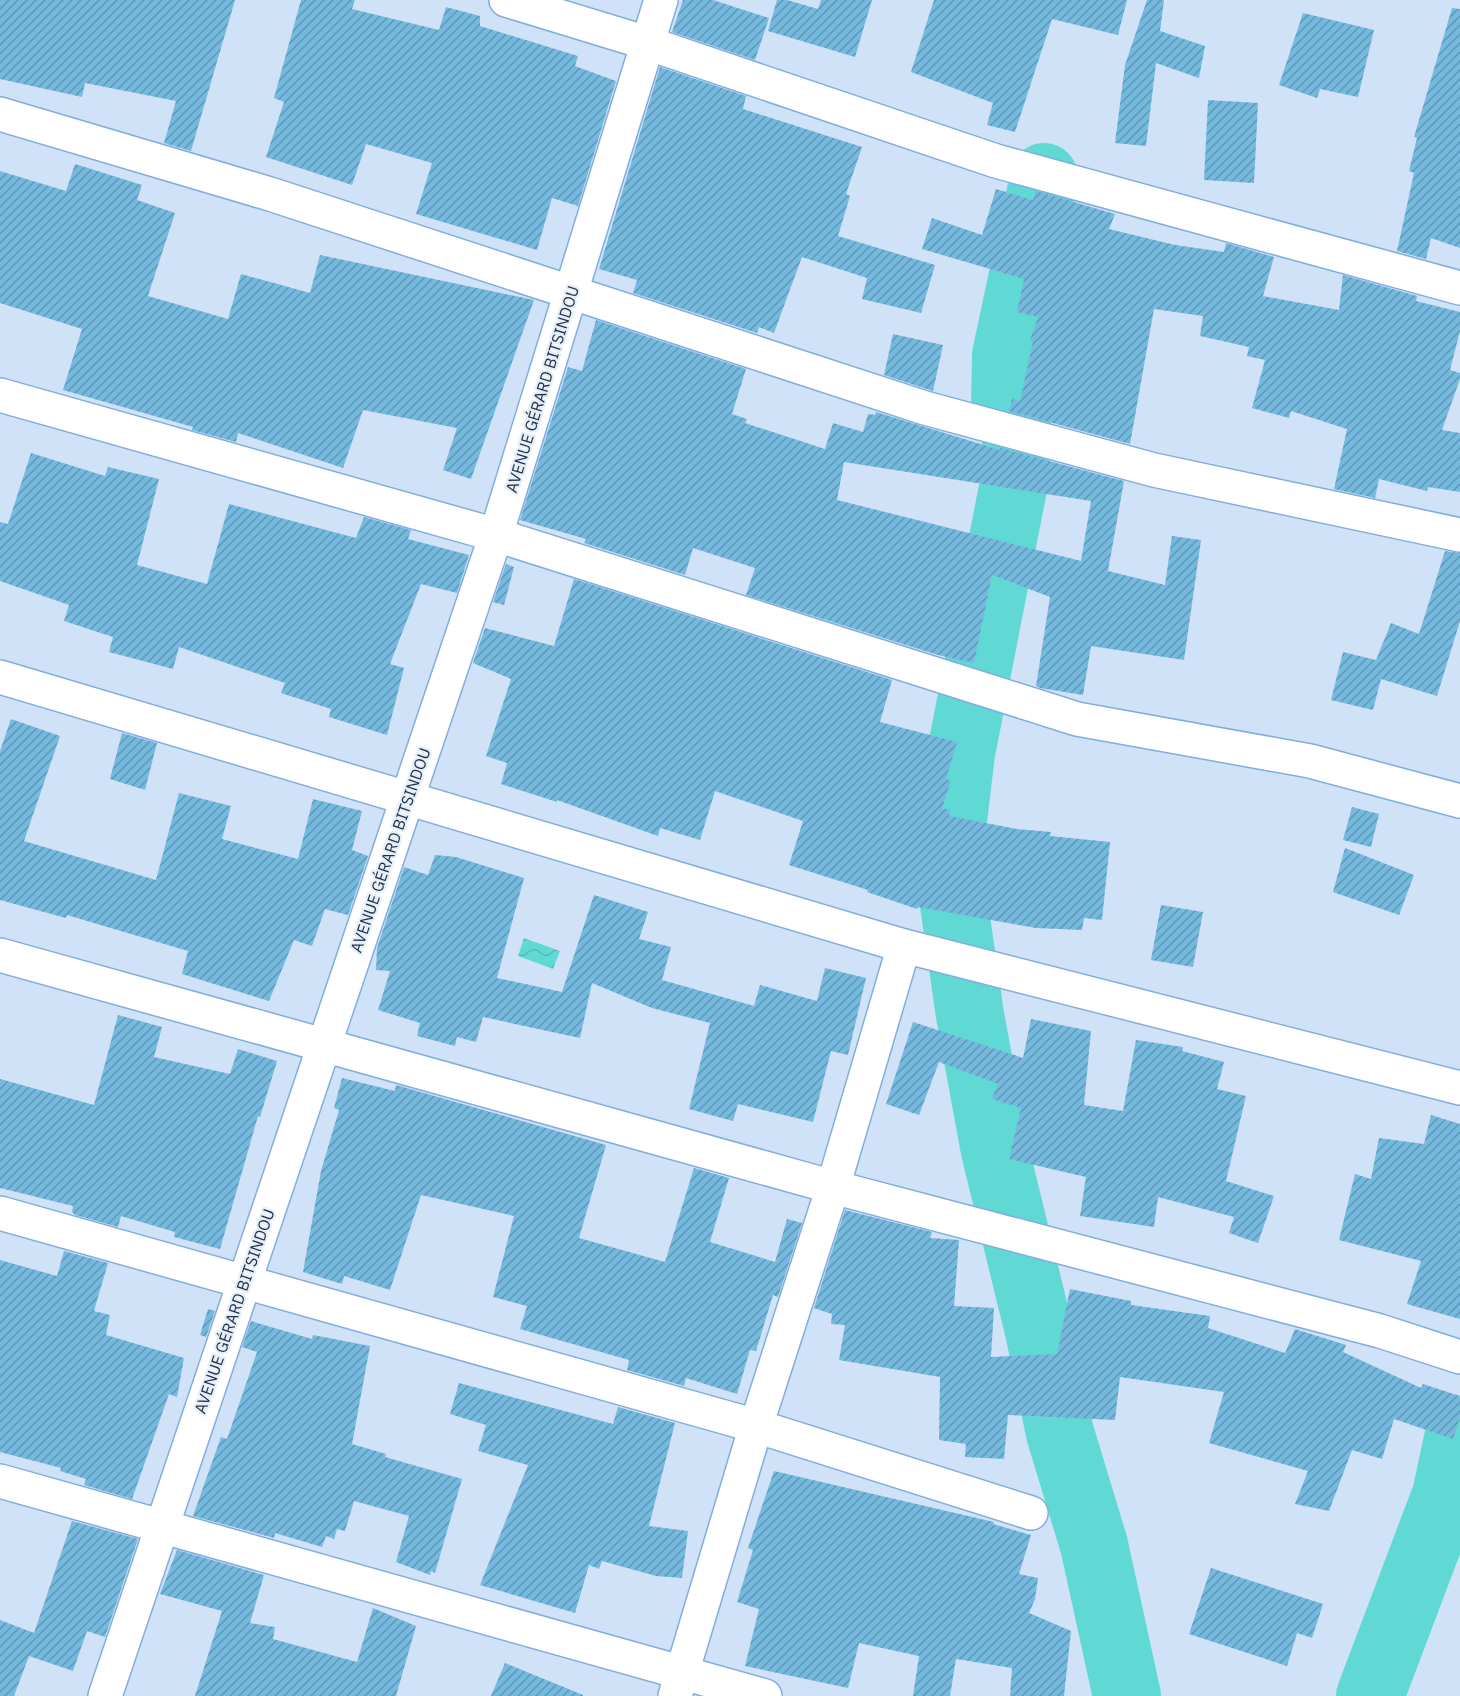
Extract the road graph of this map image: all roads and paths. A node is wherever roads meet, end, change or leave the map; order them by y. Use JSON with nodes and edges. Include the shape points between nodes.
{"nodes":[{"id":1,"x":506,"y":0,"type":"edge"},
{"id":2,"x":661,"y":0,"type":"edge"},
{"id":3,"x":647,"y":43,"type":"junction"},
{"id":4,"x":0,"y":114,"type":"edge"},
{"id":5,"x":1460,"y":288,"type":"edge"},
{"id":6,"x":572,"y":293,"type":"junction"},
{"id":7,"x":0,"y":395,"type":"edge"},
{"id":8,"x":495,"y":536,"type":"junction"},
{"id":9,"x":1460,"y":536,"type":"edge"},
{"id":10,"x":0,"y":677,"type":"edge"},
{"id":11,"x":407,"y":798,"type":"junction"},
{"id":12,"x":1460,"y":801,"type":"edge"},
{"id":13,"x":903,"y":946,"type":"junction"},
{"id":14,"x":0,"y":955,"type":"edge"},
{"id":15,"x":324,"y":1046,"type":"junction"},
{"id":16,"x":1460,"y":1089,"type":"edge"},
{"id":17,"x":833,"y":1187,"type":"junction"},
{"id":18,"x":0,"y":1213,"type":"edge"},
{"id":19,"x":243,"y":1284,"type":"junction"},
{"id":20,"x":1460,"y":1357,"type":"edge"},
{"id":21,"x":756,"y":1426,"type":"junction"},
{"id":22,"x":0,"y":1481,"type":"edge"},
{"id":23,"x":1031,"y":1513,"type":"dead end"},
{"id":24,"x":162,"y":1526,"type":"junction"},
{"id":25,"x":679,"y":1684,"type":"edge"},
{"id":26,"x":105,"y":1696,"type":"edge"},
{"id":27,"x":765,"y":1696,"type":"edge"}],
"edges":[{"from":1,"to":3,"type":"street"},
{"from":2,"to":3,"type":"street","name":"AVENUE GÉRARD BITSINDOU"},
{"from":3,"to":5,"type":"street","via":[[996,161]]},
{"from":3,"to":6,"type":"street","name":"AVENUE GÉRARD BITSINDOU"},
{"from":4,"to":6,"type":"street","via":[[270,195]]},
{"from":6,"to":8,"type":"street","name":"AVENUE GÉRARD BITSINDOU"},
{"from":6,"to":9,"type":"street","via":[[925,408],[1154,470]]},
{"from":7,"to":8,"type":"street"},
{"from":8,"to":11,"type":"street","name":"AVENUE GÉRARD BITSINDOU"},
{"from":8,"to":12,"type":"street","via":[[1077,719],[1310,761]]},
{"from":10,"to":11,"type":"street"},
{"from":11,"to":13,"type":"street"},
{"from":11,"to":15,"type":"street","name":"AVENUE GÉRARD BITSINDOU"},
{"from":13,"to":16,"type":"street"},
{"from":13,"to":17,"type":"street"},
{"from":14,"to":15,"type":"street"},
{"from":15,"to":17,"type":"street"},
{"from":15,"to":19,"type":"street","name":"AVENUE GÉRARD BITSINDOU"},
{"from":17,"to":20,"type":"street","via":[[1380,1331]]},
{"from":17,"to":21,"type":"street"},
{"from":18,"to":19,"type":"street"},
{"from":19,"to":21,"type":"street"},
{"from":19,"to":24,"type":"street","name":"AVENUE GÉRARD BITSINDOU"},
{"from":21,"to":23,"type":"street"},
{"from":21,"to":25,"type":"street"},
{"from":22,"to":24,"type":"street"},
{"from":24,"to":25,"type":"street"},
{"from":24,"to":26,"type":"street","name":"AVENUE GÉRARD BITSINDOU"},
{"from":25,"to":27,"type":"street"}]}
